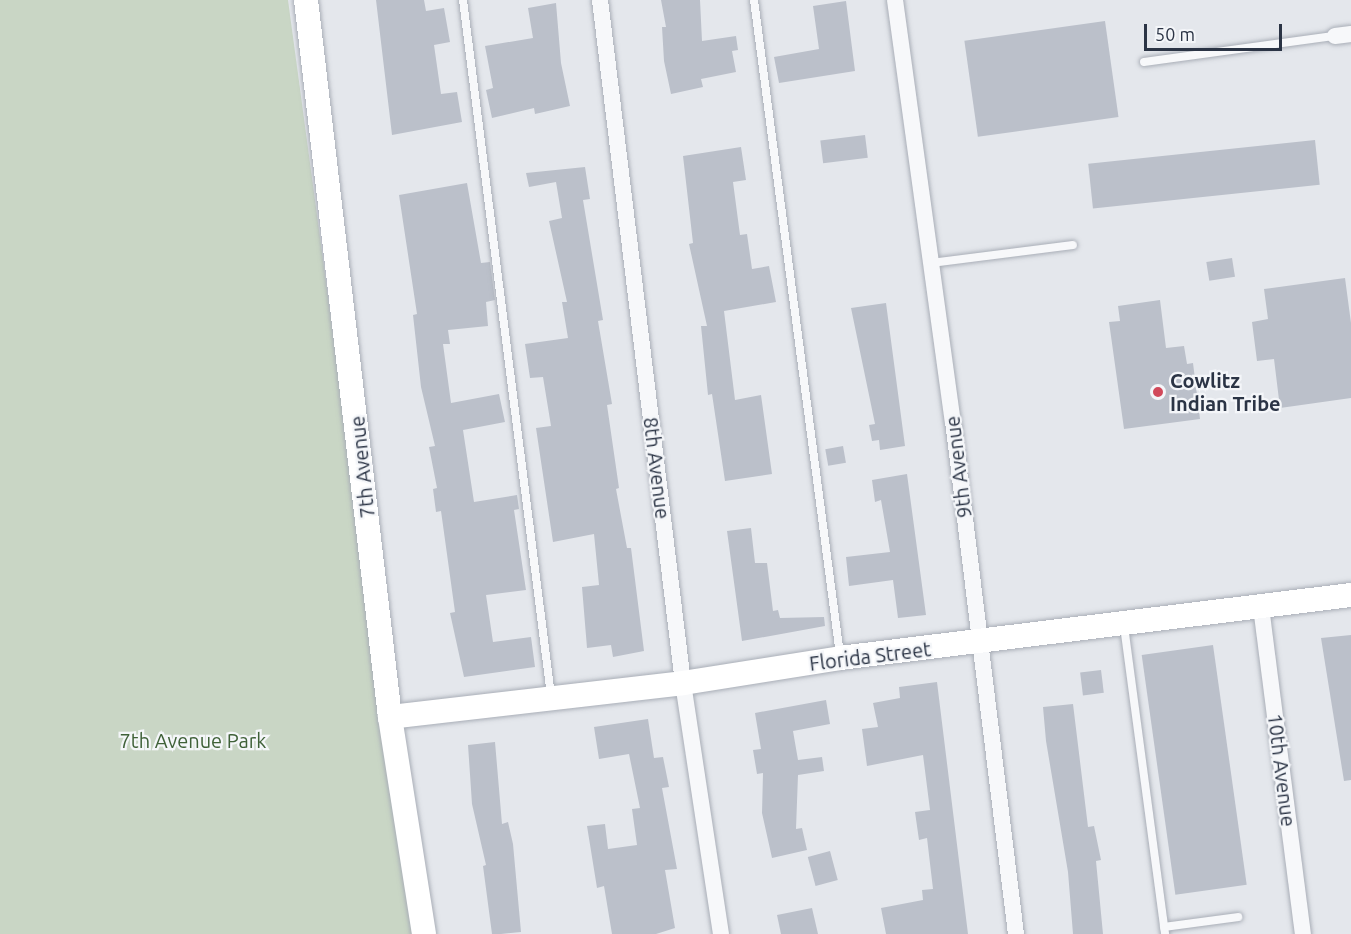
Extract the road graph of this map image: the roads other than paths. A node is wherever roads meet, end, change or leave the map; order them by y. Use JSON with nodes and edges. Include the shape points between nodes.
{"nodes":[{"id":1,"x":306,"y":0,"type":"edge"},
{"id":2,"x":463,"y":0,"type":"edge"},
{"id":3,"x":600,"y":0,"type":"edge"},
{"id":4,"x":754,"y":0,"type":"edge"},
{"id":5,"x":895,"y":0,"type":"edge"},
{"id":6,"x":1343,"y":35,"type":"edge"},
{"id":7,"x":1144,"y":62,"type":"dead end"},
{"id":8,"x":1073,"y":244,"type":"dead end"},
{"id":9,"x":930,"y":263,"type":"junction"},
{"id":10,"x":1351,"y":595,"type":"edge"},
{"id":11,"x":1261,"y":607,"type":"junction"},
{"id":12,"x":1124,"y":626,"type":"junction"},
{"id":13,"x":978,"y":642,"type":"junction"},
{"id":14,"x":840,"y":658,"type":"junction"},
{"id":15,"x":683,"y":683,"type":"junction"},
{"id":16,"x":552,"y":698,"type":"junction"},
{"id":17,"x":390,"y":717,"type":"junction"},
{"id":18,"x":1238,"y":917,"type":"dead end"},
{"id":19,"x":1164,"y":930,"type":"edge"},
{"id":20,"x":424,"y":934,"type":"edge"},
{"id":21,"x":721,"y":934,"type":"edge"},
{"id":22,"x":1016,"y":934,"type":"edge"},
{"id":23,"x":1303,"y":934,"type":"edge"}],
"edges":[{"from":1,"to":17,"type":"street","name":"7th Avenue"},
{"from":2,"to":16,"type":"lane"},
{"from":3,"to":15,"type":"street","name":"8th Avenue"},
{"from":4,"to":14,"type":"lane"},
{"from":5,"to":9,"type":"street","name":"9th Avenue"},
{"from":6,"to":7,"type":"lane"},
{"from":8,"to":9,"type":"lane"},
{"from":9,"to":13,"type":"street","name":"9th Avenue"},
{"from":10,"to":11,"type":"street","name":"Florida Street"},
{"from":11,"to":12,"type":"street","name":"Florida Street"},
{"from":11,"to":23,"type":"street","name":"10th Avenue"},
{"from":12,"to":13,"type":"street","name":"Florida Street"},
{"from":12,"to":19,"type":"lane"},
{"from":13,"to":14,"type":"street","name":"Florida Street"},
{"from":13,"to":22,"type":"street","name":"9th Avenue"},
{"from":14,"to":15,"type":"street","name":"Florida Street"},
{"from":15,"to":16,"type":"street","name":"Florida Street"},
{"from":15,"to":21,"type":"street","name":"8th Avenue"},
{"from":16,"to":17,"type":"street","name":"Florida Street"},
{"from":17,"to":20,"type":"street","name":"7th Avenue"},
{"from":18,"to":19,"type":"lane"}]}
